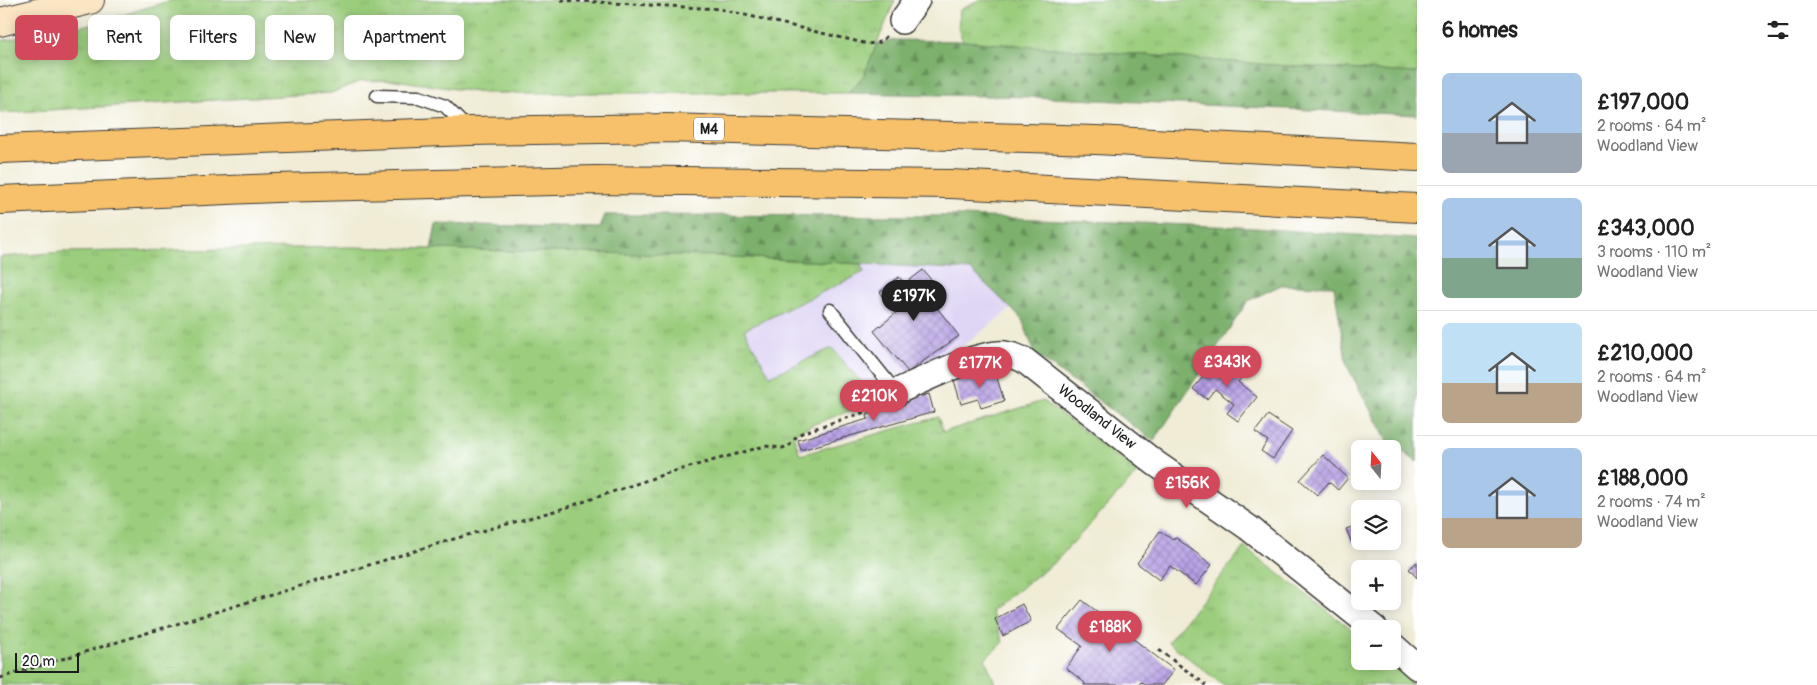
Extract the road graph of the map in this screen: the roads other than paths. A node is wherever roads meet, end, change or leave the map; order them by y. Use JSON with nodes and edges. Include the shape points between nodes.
{"nodes":[{"id":1,"x":90,"y":0,"type":"edge"},
{"id":2,"x":917,"y":0,"type":"edge"},
{"id":3,"x":902,"y":21,"type":"road end"},
{"id":4,"x":0,"y":22,"type":"edge"},
{"id":5,"x":377,"y":96,"type":"dead end"},
{"id":6,"x":470,"y":131,"type":"junction"},
{"id":7,"x":0,"y":150,"type":"edge"},
{"id":8,"x":1417,"y":157,"type":"edge"},
{"id":9,"x":0,"y":200,"type":"edge"},
{"id":10,"x":1417,"y":208,"type":"edge"},
{"id":11,"x":830,"y":310,"type":"dead end"},
{"id":12,"x":896,"y":392,"type":"joint"},
{"id":13,"x":1364,"y":620,"type":"edge"},
{"id":14,"x":1401,"y":653,"type":"edge"},
{"id":15,"x":1417,"y":667,"type":"edge"}],
"edges":[{"from":1,"to":4,"type":"main road"},
{"from":2,"to":3,"type":"street"},
{"from":5,"to":6,"type":"lane","via":[[419,97],[445,106]]},
{"from":6,"to":7,"type":"highway","number":"M4"},
{"from":6,"to":8,"type":"highway","number":"M4","via":[[667,128],[1056,139]]},
{"from":9,"to":10,"type":"highway","via":[[275,188],[595,180],[951,184]]},
{"from":11,"to":12,"type":"lane"},
{"from":12,"to":13,"type":"street","name":"Woodland View","via":[[983,357],[1016,356],[1155,463],[1250,528]]},
{"from":14,"to":15,"type":"street"}]}
